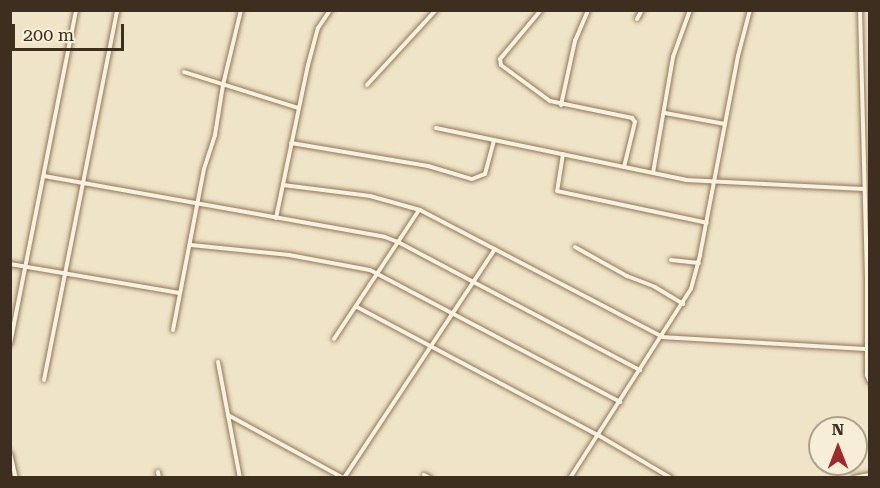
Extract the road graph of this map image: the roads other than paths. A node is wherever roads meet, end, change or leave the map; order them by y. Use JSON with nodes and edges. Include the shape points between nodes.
{"nodes":[{"id":1,"x":76,"y":10,"type":"edge"},
{"id":2,"x":117,"y":10,"type":"edge"},
{"id":3,"x":241,"y":10,"type":"edge"},
{"id":4,"x":330,"y":10,"type":"edge"},
{"id":5,"x":436,"y":10,"type":"edge"},
{"id":6,"x":541,"y":10,"type":"edge"},
{"id":7,"x":588,"y":10,"type":"edge"},
{"id":8,"x":642,"y":10,"type":"edge"},
{"id":9,"x":690,"y":10,"type":"edge"},
{"id":10,"x":750,"y":10,"type":"edge"},
{"id":11,"x":860,"y":10,"type":"edge"},
{"id":12,"x":637,"y":19,"type":"dead end"},
{"id":13,"x":184,"y":72,"type":"dead end"},
{"id":14,"x":223,"y":85,"type":"junction"},
{"id":15,"x":367,"y":85,"type":"dead end"},
{"id":16,"x":561,"y":105,"type":"junction"},
{"id":17,"x":298,"y":108,"type":"junction"},
{"id":18,"x":665,"y":113,"type":"junction"},
{"id":19,"x":725,"y":124,"type":"junction"},
{"id":20,"x":436,"y":128,"type":"dead end"},
{"id":21,"x":494,"y":140,"type":"junction"},
{"id":22,"x":291,"y":143,"type":"junction"},
{"id":23,"x":563,"y":154,"type":"junction"},
{"id":24,"x":624,"y":167,"type":"junction"},
{"id":25,"x":653,"y":173,"type":"junction"},
{"id":26,"x":44,"y":176,"type":"junction"},
{"id":27,"x":83,"y":182,"type":"junction"},
{"id":28,"x":714,"y":182,"type":"junction"},
{"id":29,"x":283,"y":185,"type":"junction"},
{"id":30,"x":864,"y":189,"type":"junction"},
{"id":31,"x":198,"y":205,"type":"junction"},
{"id":32,"x":420,"y":210,"type":"junction"},
{"id":33,"x":276,"y":218,"type":"junction"},
{"id":34,"x":707,"y":223,"type":"junction"},
{"id":35,"x":398,"y":242,"type":"junction"},
{"id":36,"x":191,"y":245,"type":"junction"},
{"id":37,"x":575,"y":247,"type":"dead end"},
{"id":38,"x":495,"y":249,"type":"junction"},
{"id":39,"x":671,"y":260,"type":"dead end"},
{"id":40,"x":699,"y":263,"type":"junction"},
{"id":41,"x":10,"y":264,"type":"edge"},
{"id":42,"x":27,"y":267,"type":"junction"},
{"id":43,"x":65,"y":273,"type":"junction"},
{"id":44,"x":378,"y":273,"type":"junction"},
{"id":45,"x":474,"y":281,"type":"junction"},
{"id":46,"x":180,"y":293,"type":"junction"},
{"id":47,"x":683,"y":304,"type":"junction"},
{"id":48,"x":357,"y":306,"type":"junction"},
{"id":49,"x":452,"y":314,"type":"junction"},
{"id":50,"x":173,"y":330,"type":"dead end"},
{"id":51,"x":663,"y":337,"type":"junction"},
{"id":52,"x":333,"y":339,"type":"dead end"},
{"id":53,"x":10,"y":344,"type":"edge"},
{"id":54,"x":431,"y":346,"type":"junction"},
{"id":55,"x":868,"y":348,"type":"edge"},
{"id":56,"x":218,"y":363,"type":"dead end"},
{"id":57,"x":640,"y":370,"type":"junction"},
{"id":58,"x":44,"y":380,"type":"dead end"},
{"id":59,"x":870,"y":382,"type":"edge"},
{"id":60,"x":620,"y":402,"type":"junction"},
{"id":61,"x":228,"y":415,"type":"junction"},
{"id":62,"x":598,"y":435,"type":"junction"},
{"id":63,"x":10,"y":453,"type":"edge"},
{"id":64,"x":424,"y":475,"type":"dead end"},
{"id":65,"x":870,"y":475,"type":"edge"},
{"id":66,"x":16,"y":477,"type":"edge"},
{"id":67,"x":240,"y":477,"type":"edge"},
{"id":68,"x":344,"y":477,"type":"edge"},
{"id":69,"x":430,"y":477,"type":"edge"},
{"id":70,"x":570,"y":477,"type":"edge"},
{"id":71,"x":671,"y":477,"type":"edge"},
{"id":72,"x":853,"y":477,"type":"edge"}],
"edges":[{"from":1,"to":26,"type":"street"},
{"from":2,"to":27,"type":"street"},
{"from":3,"to":14,"type":"street"},
{"from":4,"to":17,"type":"street","via":[[318,27]]},
{"from":5,"to":15,"type":"street"},
{"from":6,"to":16,"type":"street","via":[[500,59],[501,65]]},
{"from":7,"to":16,"type":"street","via":[[575,41]]},
{"from":8,"to":12,"type":"street"},
{"from":9,"to":18,"type":"street","via":[[678,39]]},
{"from":10,"to":19,"type":"street"},
{"from":11,"to":30,"type":"street"},
{"from":13,"to":14,"type":"street"},
{"from":14,"to":17,"type":"street"},
{"from":14,"to":31,"type":"street"},
{"from":16,"to":24,"type":"street","via":[[632,118],[636,122]]},
{"from":17,"to":22,"type":"street"},
{"from":18,"to":19,"type":"street"},
{"from":18,"to":25,"type":"street"},
{"from":19,"to":28,"type":"street"},
{"from":20,"to":21,"type":"street"},
{"from":21,"to":22,"type":"street","via":[[485,174],[472,179],[428,166]]},
{"from":21,"to":23,"type":"street"},
{"from":22,"to":29,"type":"street"},
{"from":23,"to":24,"type":"street"},
{"from":23,"to":34,"type":"street","via":[[557,191]]},
{"from":24,"to":25,"type":"street"},
{"from":25,"to":28,"type":"street"},
{"from":26,"to":27,"type":"street"},
{"from":26,"to":42,"type":"street"},
{"from":27,"to":31,"type":"street"},
{"from":27,"to":43,"type":"street"},
{"from":28,"to":30,"type":"street"},
{"from":28,"to":34,"type":"street"},
{"from":29,"to":32,"type":"street","via":[[370,196]]},
{"from":29,"to":33,"type":"street"},
{"from":30,"to":55,"type":"street"},
{"from":31,"to":33,"type":"street"},
{"from":31,"to":36,"type":"street"},
{"from":32,"to":35,"type":"street"},
{"from":32,"to":38,"type":"street"},
{"from":33,"to":35,"type":"street"},
{"from":34,"to":40,"type":"street"},
{"from":35,"to":44,"type":"street"},
{"from":35,"to":45,"type":"street"},
{"from":36,"to":44,"type":"street","via":[[288,255]]},
{"from":36,"to":46,"type":"street"},
{"from":37,"to":47,"type":"street"},
{"from":38,"to":45,"type":"street"},
{"from":38,"to":51,"type":"street"},
{"from":39,"to":40,"type":"street"},
{"from":40,"to":47,"type":"street"},
{"from":41,"to":42,"type":"street"},
{"from":42,"to":43,"type":"street"},
{"from":42,"to":53,"type":"street"},
{"from":43,"to":46,"type":"street"},
{"from":43,"to":58,"type":"street"},
{"from":44,"to":48,"type":"street"},
{"from":44,"to":49,"type":"street"},
{"from":45,"to":49,"type":"street"},
{"from":45,"to":57,"type":"street"},
{"from":46,"to":50,"type":"street"},
{"from":47,"to":51,"type":"street"},
{"from":48,"to":52,"type":"street"},
{"from":48,"to":54,"type":"street"},
{"from":49,"to":54,"type":"street"},
{"from":49,"to":60,"type":"street"},
{"from":51,"to":55,"type":"street"},
{"from":51,"to":57,"type":"street"},
{"from":54,"to":62,"type":"street"},
{"from":54,"to":68,"type":"street"},
{"from":55,"to":59,"type":"street"},
{"from":56,"to":61,"type":"street"},
{"from":57,"to":60,"type":"street"},
{"from":60,"to":62,"type":"street"},
{"from":61,"to":67,"type":"street"},
{"from":61,"to":68,"type":"street"},
{"from":62,"to":70,"type":"street"},
{"from":62,"to":71,"type":"street"},
{"from":63,"to":66,"type":"street"},
{"from":64,"to":69,"type":"street"},
{"from":65,"to":72,"type":"street"}]}
